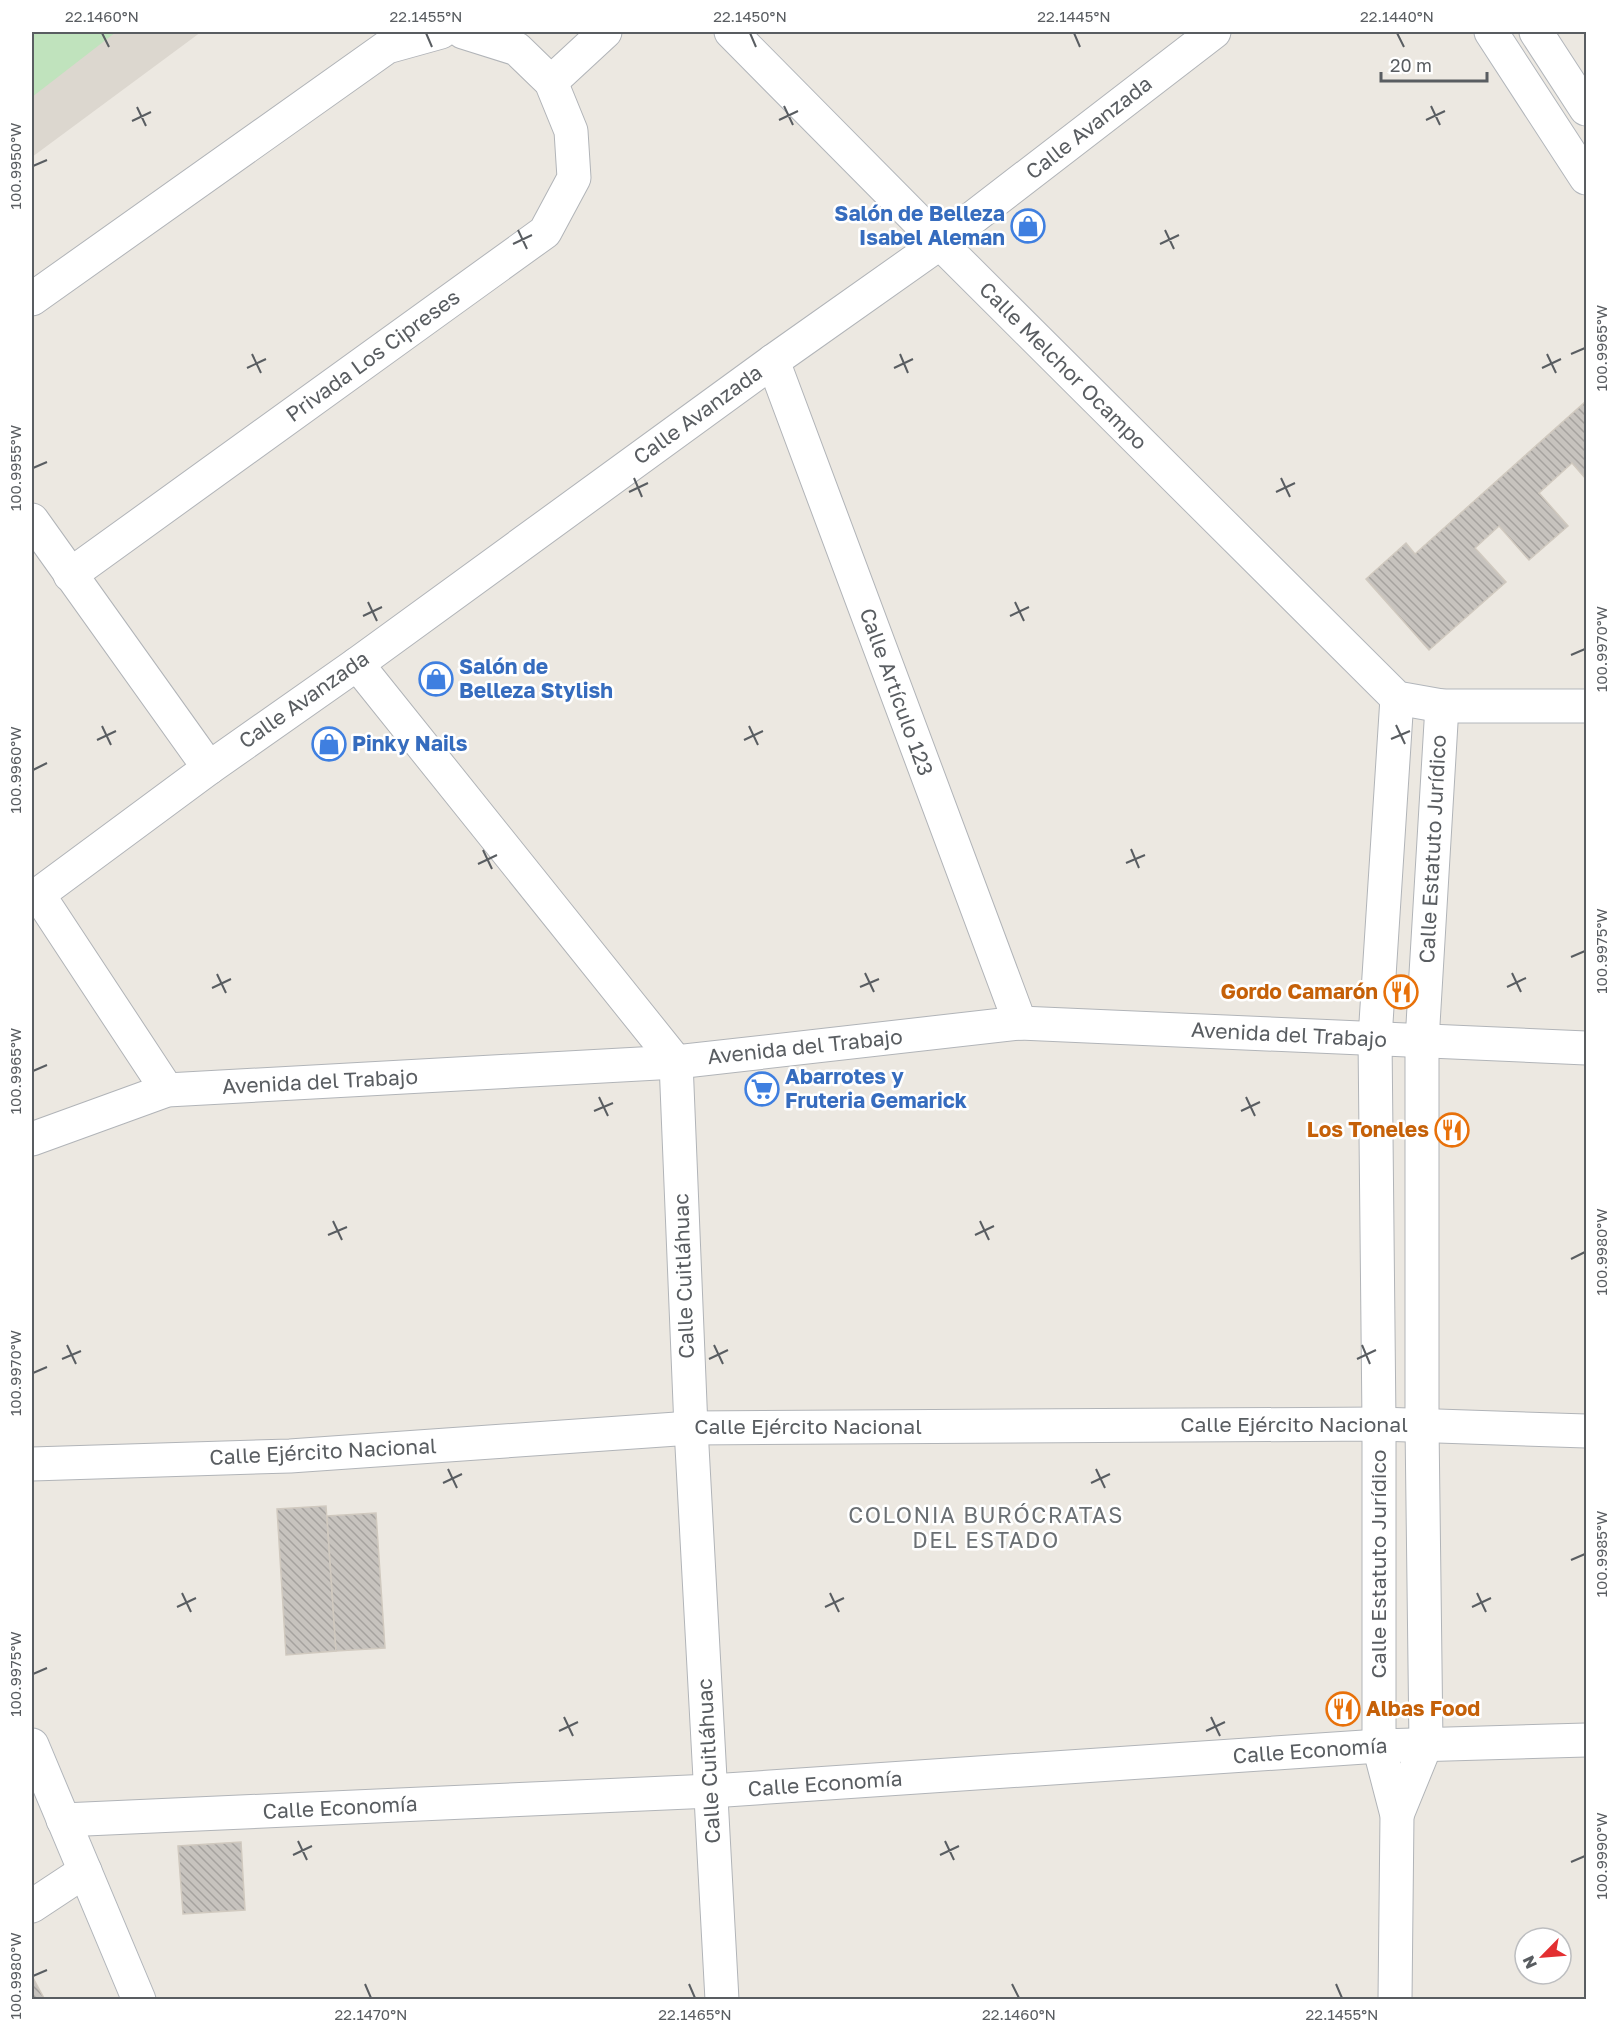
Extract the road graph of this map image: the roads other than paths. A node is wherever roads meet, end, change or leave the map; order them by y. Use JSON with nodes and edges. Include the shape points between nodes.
{"nodes":[{"id":1,"x":441,"y":32,"type":"edge"},
{"id":2,"x":463,"y":32,"type":"edge"},
{"id":3,"x":605,"y":32,"type":"edge"},
{"id":4,"x":731,"y":32,"type":"edge"},
{"id":5,"x":1491,"y":32,"type":"edge"},
{"id":6,"x":1536,"y":32,"type":"edge"},
{"id":7,"x":1204,"y":34,"type":"edge"},
{"id":8,"x":551,"y":82,"type":"junction"},
{"id":9,"x":1581,"y":97,"type":"edge"},
{"id":10,"x":1587,"y":178,"type":"edge"},
{"id":11,"x":940,"y":243,"type":"junction"},
{"id":12,"x":32,"y":299,"type":"edge"},
{"id":13,"x":773,"y":361,"type":"junction"},
{"id":14,"x":32,"y":520,"type":"edge"},
{"id":15,"x":70,"y":576,"type":"junction"},
{"id":16,"x":357,"y":664,"type":"junction"},
{"id":17,"x":1397,"y":698,"type":"junction"},
{"id":18,"x":1442,"y":706,"type":"junction"},
{"id":19,"x":1587,"y":706,"type":"edge"},
{"id":20,"x":209,"y":768,"type":"junction"},
{"id":21,"x":35,"y":897,"type":"edge"},
{"id":22,"x":1020,"y":1023,"type":"junction"},
{"id":23,"x":1375,"y":1038,"type":"junction"},
{"id":24,"x":1422,"y":1041,"type":"junction"},
{"id":25,"x":1587,"y":1048,"type":"edge"},
{"id":26,"x":676,"y":1062,"type":"junction"},
{"id":27,"x":167,"y":1090,"type":"junction"},
{"id":28,"x":32,"y":1139,"type":"edge"},
{"id":29,"x":1379,"y":1424,"type":"junction"},
{"id":30,"x":1422,"y":1425,"type":"junction"},
{"id":31,"x":690,"y":1428,"type":"junction"},
{"id":32,"x":1587,"y":1431,"type":"edge"},
{"id":33,"x":32,"y":1464,"type":"edge"},
{"id":34,"x":1587,"y":1740,"type":"edge"},
{"id":35,"x":1426,"y":1744,"type":"junction"},
{"id":36,"x":32,"y":1745,"type":"edge"},
{"id":37,"x":1380,"y":1746,"type":"junction"},
{"id":38,"x":711,"y":1791,"type":"junction"},
{"id":39,"x":1397,"y":1815,"type":"junction"},
{"id":40,"x":63,"y":1820,"type":"junction"},
{"id":41,"x":85,"y":1871,"type":"junction"},
{"id":42,"x":32,"y":1906,"type":"edge"},
{"id":43,"x":139,"y":2000,"type":"edge"},
{"id":44,"x":722,"y":2000,"type":"edge"},
{"id":45,"x":1395,"y":2000,"type":"edge"}],
"edges":[{"from":1,"to":12,"type":"street","via":[[387,47]]},
{"from":2,"to":8,"type":"street","name":"Privada Los Cipreses","via":[[517,49]]},
{"from":3,"to":8,"type":"street"},
{"from":4,"to":11,"type":"street","name":"Calle Melchor Ocampo"},
{"from":5,"to":10,"type":"street"},
{"from":6,"to":9,"type":"street"},
{"from":7,"to":11,"type":"street","name":"Calle Avanzada"},
{"from":8,"to":15,"type":"street","name":"Privada Los Cipreses","via":[[571,130],[574,178],[545,232]]},
{"from":11,"to":13,"type":"street","name":"Calle Avanzada"},
{"from":11,"to":17,"type":"street","name":"Calle Melchor Ocampo"},
{"from":13,"to":16,"type":"street","name":"Calle Avanzada"},
{"from":13,"to":22,"type":"street","name":"Calle Artículo 123"},
{"from":14,"to":15,"type":"street"},
{"from":15,"to":20,"type":"street"},
{"from":16,"to":20,"type":"street","name":"Calle Avanzada"},
{"from":16,"to":26,"type":"street"},
{"from":17,"to":18,"type":"street"},
{"from":17,"to":23,"type":"street","name":"Calle Estatuto Jurídico"},
{"from":18,"to":19,"type":"street"},
{"from":18,"to":24,"type":"street","name":"Calle Estatuto Jurídico"},
{"from":20,"to":21,"type":"street","name":"Calle Avanzada"},
{"from":21,"to":27,"type":"street"},
{"from":22,"to":23,"type":"street","name":"Avenida del Trabajo"},
{"from":22,"to":26,"type":"street","name":"Avenida del Trabajo"},
{"from":23,"to":24,"type":"street","name":"Avenida del Trabajo"},
{"from":23,"to":29,"type":"street","name":"Calle Estatuto Jurídico"},
{"from":24,"to":25,"type":"street","name":"Avenida del Trabajo"},
{"from":24,"to":30,"type":"street","name":"Calle Estatuto Jurídico"},
{"from":26,"to":27,"type":"street","name":"Avenida del Trabajo"},
{"from":26,"to":31,"type":"street","name":"Calle Cuitláhuac"},
{"from":27,"to":28,"type":"street","name":"Avenida del Trabajo"},
{"from":29,"to":30,"type":"street","name":"Calle Ejército Nacional"},
{"from":29,"to":31,"type":"street","name":"Calle Ejército Nacional"},
{"from":29,"to":37,"type":"street","name":"Calle Estatuto Jurídico"},
{"from":30,"to":32,"type":"street","name":"Calle Ejército Nacional"},
{"from":30,"to":35,"type":"street","name":"Calle Estatuto Jurídico"},
{"from":31,"to":33,"type":"street","name":"Calle Ejército Nacional","via":[[290,1456]]},
{"from":31,"to":38,"type":"street","name":"Calle Cuitláhuac"},
{"from":34,"to":35,"type":"street","name":"Calle Economía"},
{"from":35,"to":37,"type":"street","name":"Calle Economía"},
{"from":35,"to":39,"type":"street","name":"Calle Estatuto Jurídico"},
{"from":36,"to":40,"type":"street"},
{"from":37,"to":38,"type":"street","name":"Calle Economía"},
{"from":37,"to":39,"type":"street","name":"Calle Estatuto Jurídico"},
{"from":38,"to":40,"type":"street","name":"Calle Economía"},
{"from":38,"to":44,"type":"street","name":"Calle Cuitláhuac"},
{"from":39,"to":45,"type":"street","name":"Calle Estatuto Jurídico"},
{"from":40,"to":41,"type":"street"},
{"from":41,"to":42,"type":"street"},
{"from":41,"to":43,"type":"street"}]}
